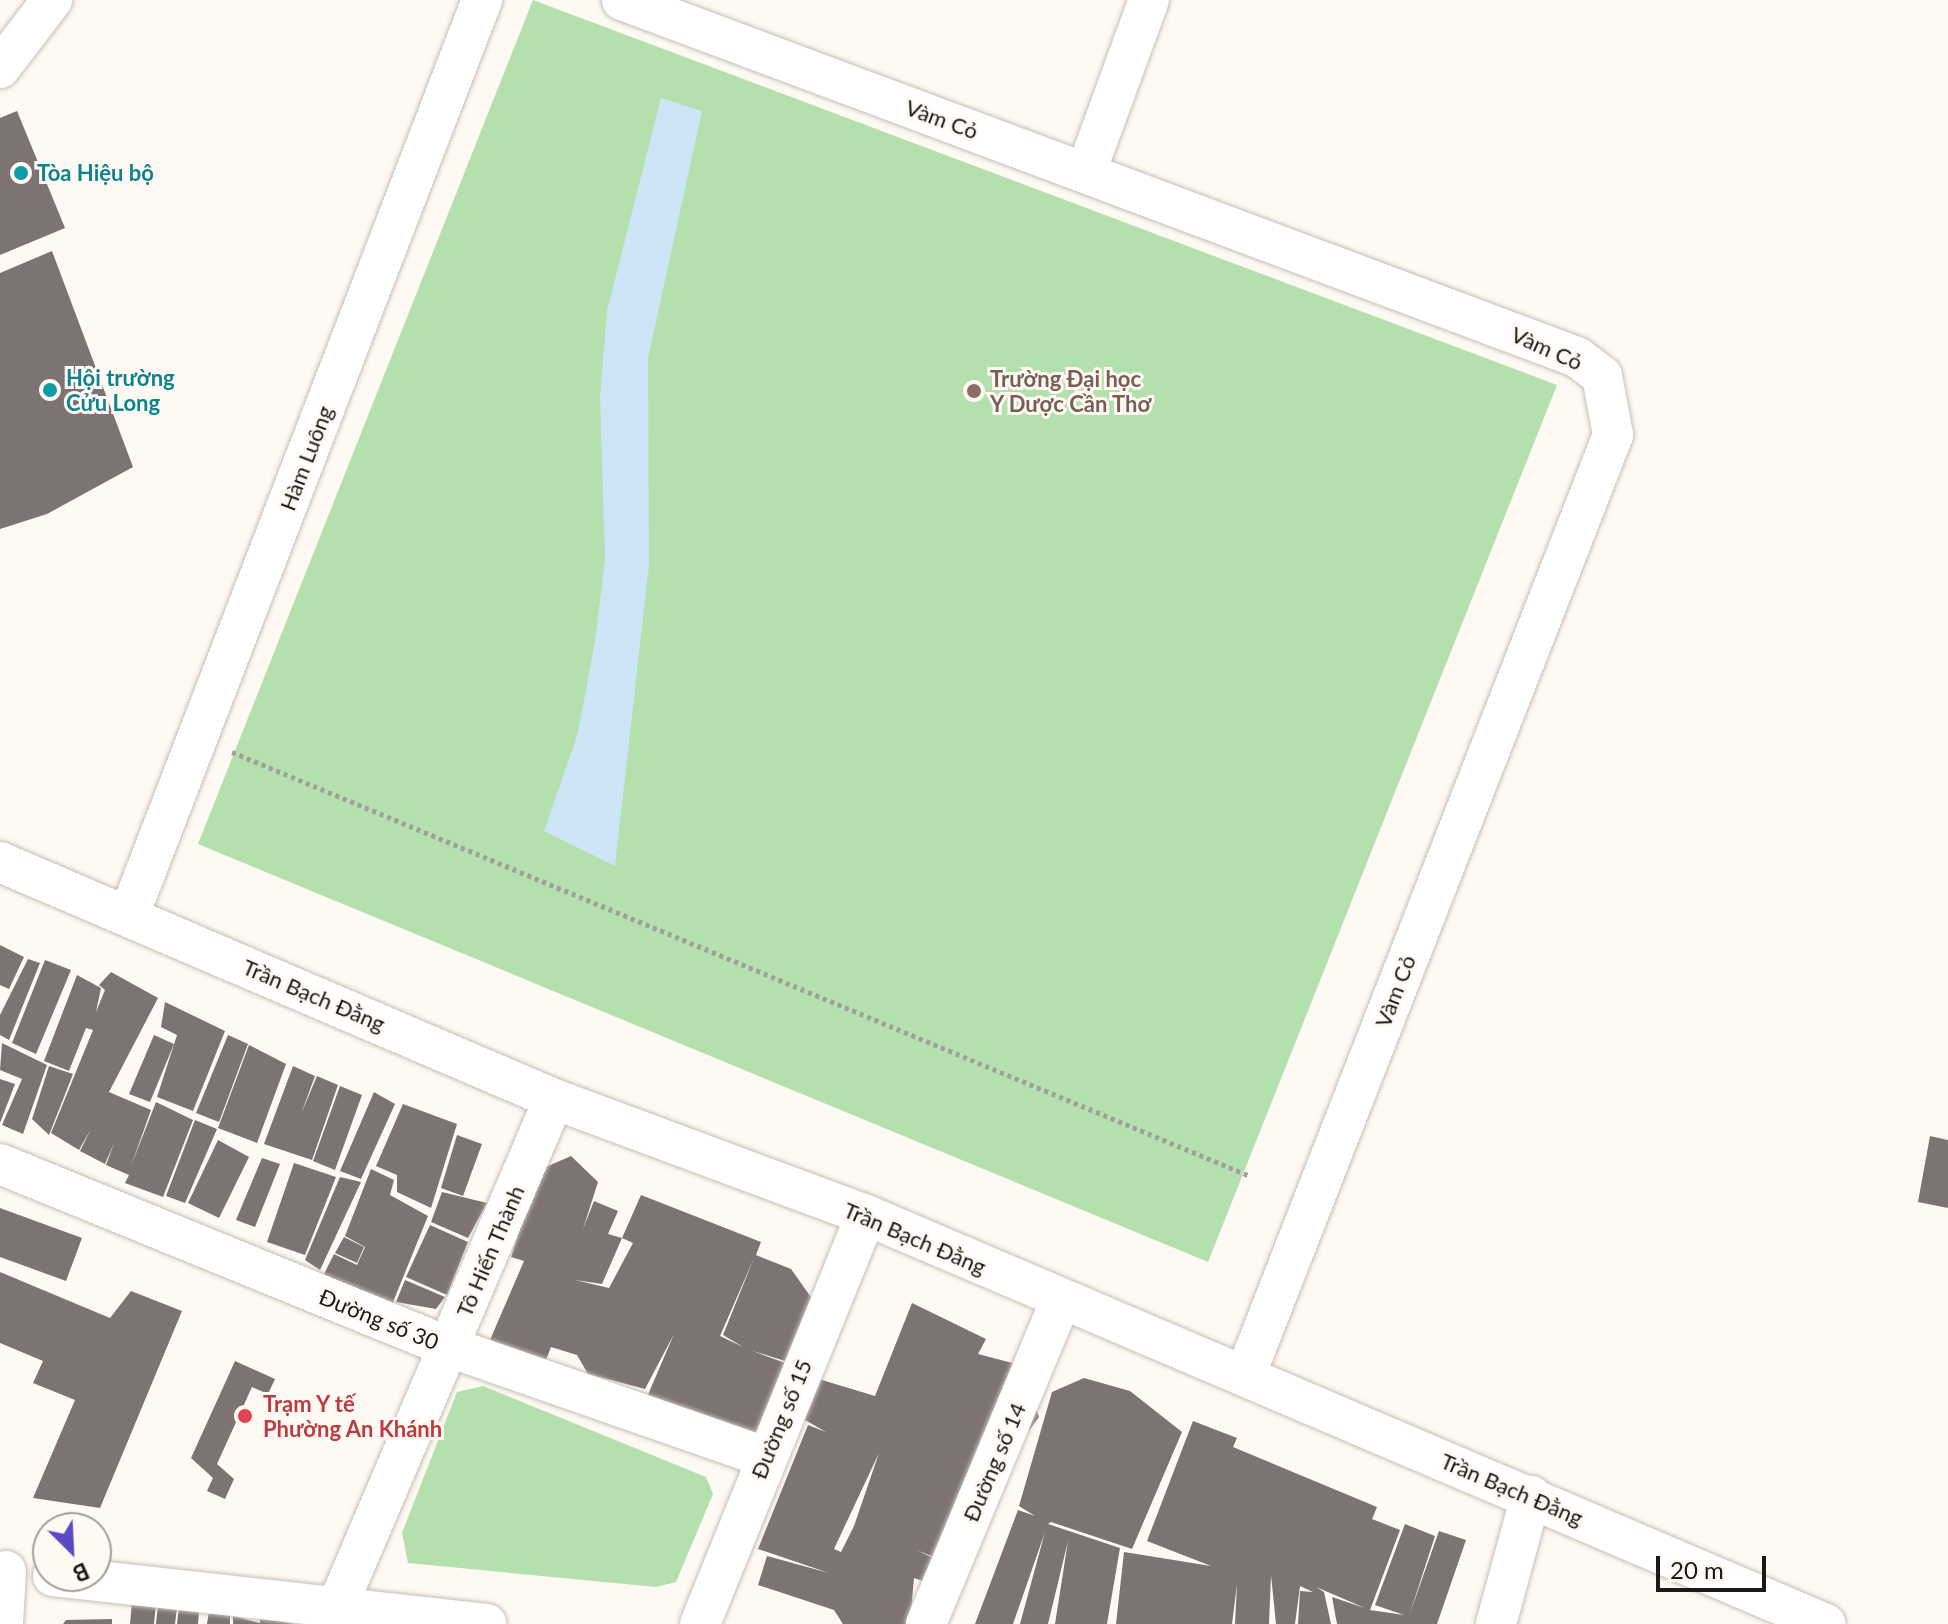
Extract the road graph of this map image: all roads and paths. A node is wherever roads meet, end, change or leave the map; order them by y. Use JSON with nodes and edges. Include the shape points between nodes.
{"nodes":[{"id":1,"x":52,"y":0,"type":"edge"},
{"id":2,"x":482,"y":0,"type":"edge"},
{"id":3,"x":622,"y":0,"type":"edge"},
{"id":4,"x":1149,"y":0,"type":"edge"},
{"id":5,"x":15,"y":42,"type":"edge"},
{"id":6,"x":0,"y":68,"type":"edge"},
{"id":7,"x":1086,"y":172,"type":"junction"},
{"id":8,"x":226,"y":749,"type":"dead end"},
{"id":9,"x":0,"y":862,"type":"edge"},
{"id":10,"x":129,"y":915,"type":"junction"},
{"id":11,"x":554,"y":1099,"type":"junction"},
{"id":12,"x":0,"y":1164,"type":"edge"},
{"id":13,"x":1250,"y":1176,"type":"dead end"},
{"id":14,"x":866,"y":1215,"type":"junction"},
{"id":15,"x":1061,"y":1300,"type":"junction"},
{"id":16,"x":449,"y":1347,"type":"junction"},
{"id":17,"x":1245,"y":1376,"type":"junction"},
{"id":18,"x":765,"y":1457,"type":"junction"},
{"id":19,"x":1531,"y":1496,"type":"junction"},
{"id":20,"x":3,"y":1571,"type":"edge"},
{"id":21,"x":32,"y":1574,"type":"edge"},
{"id":22,"x":112,"y":1584,"type":"edge"},
{"id":23,"x":337,"y":1615,"type":"edge"},
{"id":24,"x":3,"y":1624,"type":"edge"},
{"id":25,"x":486,"y":1624,"type":"edge"},
{"id":26,"x":700,"y":1624,"type":"edge"},
{"id":27,"x":926,"y":1624,"type":"edge"},
{"id":28,"x":1496,"y":1624,"type":"edge"},
{"id":29,"x":1826,"y":1624,"type":"edge"}],
"edges":[{"from":1,"to":5,"type":"street"},
{"from":2,"to":10,"type":"street","name":"Hàm Luông"},
{"from":3,"to":7,"type":"street","name":"Vàm Cỏ"},
{"from":4,"to":7,"type":"street"},
{"from":5,"to":6,"type":"street"},
{"from":7,"to":17,"type":"street","name":"Vàm Cỏ","via":[[1577,357],[1602,376],[1613,408],[1613,435]]},
{"from":8,"to":13,"type":"path"},
{"from":9,"to":10,"type":"street","name":"Trần Bạch Đằng"},
{"from":10,"to":11,"type":"street","name":"Trần Bạch Đằng"},
{"from":11,"to":14,"type":"street","name":"Trần Bạch Đằng"},
{"from":11,"to":16,"type":"street","name":"Tô Hiến Thành"},
{"from":12,"to":16,"type":"street","name":"Đường số 30"},
{"from":14,"to":15,"type":"street","name":"Trần Bạch Đằng"},
{"from":14,"to":18,"type":"street","name":"Đường số 15"},
{"from":15,"to":17,"type":"street","name":"Trần Bạch Đằng"},
{"from":15,"to":27,"type":"street","name":"Đường số 14"},
{"from":16,"to":18,"type":"street","name":"Đường số 30"},
{"from":16,"to":23,"type":"street","name":"Tô Hiến Thành"},
{"from":17,"to":19,"type":"street","name":"Trần Bạch Đằng"},
{"from":18,"to":26,"type":"street","name":"Đường số 15"},
{"from":19,"to":28,"type":"street"},
{"from":19,"to":29,"type":"street","name":"Trần Bạch Đằng"},
{"from":20,"to":21,"type":"street"},
{"from":20,"to":24,"type":"street"},
{"from":22,"to":23,"type":"street"},
{"from":23,"to":25,"type":"street"}]}
